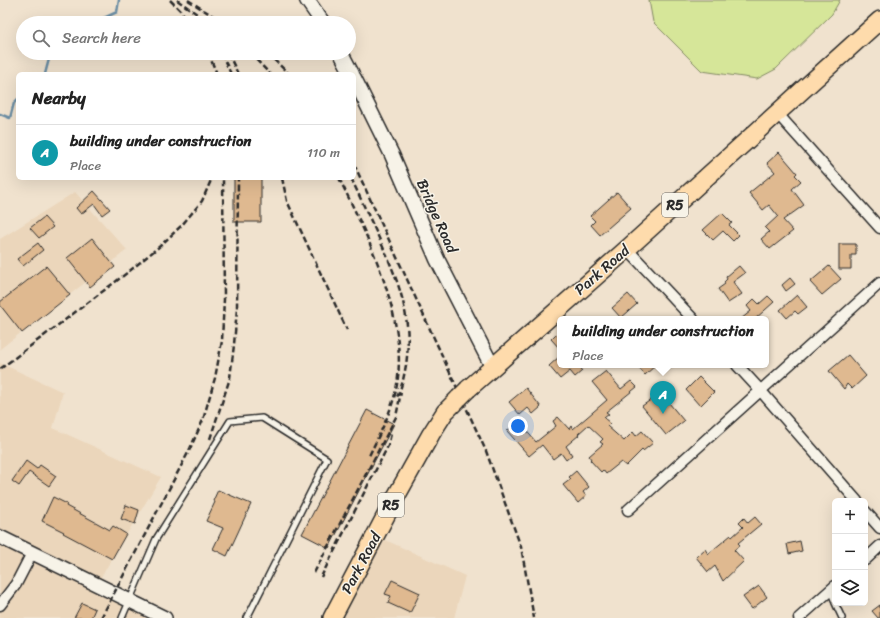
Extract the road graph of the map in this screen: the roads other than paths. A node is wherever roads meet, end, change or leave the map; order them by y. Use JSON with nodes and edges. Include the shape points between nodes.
{"nodes":[{"id":1,"x":307,"y":0,"type":"edge"},
{"id":2,"x":318,"y":16,"type":"edge"},
{"id":3,"x":880,"y":20,"type":"edge"},
{"id":4,"x":345,"y":60,"type":"edge"},
{"id":5,"x":351,"y":72,"type":"edge"},
{"id":6,"x":356,"y":82,"type":"edge"},
{"id":7,"x":776,"y":112,"type":"junction"},
{"id":8,"x":880,"y":228,"type":"edge"},
{"id":9,"x":627,"y":249,"type":"junction"},
{"id":10,"x":880,"y":283,"type":"edge"},
{"id":11,"x":690,"y":316,"type":"edge"},
{"id":12,"x":492,"y":366,"type":"junction"},
{"id":13,"x":740,"y":368,"type":"edge"},
{"id":14,"x":760,"y":390,"type":"junction"},
{"id":15,"x":853,"y":498,"type":"edge"},
{"id":16,"x":628,"y":510,"type":"dead end"},
{"id":17,"x":868,"y":514,"type":"edge"},
{"id":18,"x":880,"y":528,"type":"edge"},
{"id":19,"x":0,"y":537,"type":"edge"},
{"id":20,"x":880,"y":546,"type":"edge"},
{"id":21,"x":32,"y":553,"type":"junction"},
{"id":22,"x":868,"y":557,"type":"edge"},
{"id":23,"x":832,"y":589,"type":"edge"},
{"id":24,"x":130,"y":601,"type":"junction"},
{"id":25,"x":0,"y":605,"type":"edge"},
{"id":26,"x":837,"y":606,"type":"edge"},
{"id":27,"x":122,"y":618,"type":"edge"},
{"id":28,"x":165,"y":618,"type":"edge"},
{"id":29,"x":248,"y":618,"type":"edge"},
{"id":30,"x":332,"y":618,"type":"edge"},
{"id":31,"x":799,"y":618,"type":"edge"},
{"id":32,"x":842,"y":618,"type":"edge"}],
"edges":[{"from":1,"to":2,"type":"main road"},
{"from":3,"to":7,"type":"highway","name":"Park Road","number":"R5"},
{"from":4,"to":5,"type":"main road"},
{"from":6,"to":12,"type":"main road","name":"Bridge Road","via":[[392,155],[437,259]]},
{"from":7,"to":8,"type":"street"},
{"from":7,"to":9,"type":"highway","name":"Park Road","number":"R5"},
{"from":9,"to":11,"type":"street"},
{"from":9,"to":12,"type":"highway","name":"Park Road","number":"R5"},
{"from":10,"to":14,"type":"street"},
{"from":12,"to":30,"type":"highway","name":"Park Road","number":"R5","via":[[445,412],[431,434],[392,502]]},
{"from":13,"to":14,"type":"street"},
{"from":14,"to":15,"type":"street"},
{"from":14,"to":16,"type":"street"},
{"from":17,"to":18,"type":"street"},
{"from":19,"to":21,"type":"street"},
{"from":20,"to":22,"type":"street"},
{"from":21,"to":24,"type":"street"},
{"from":21,"to":25,"type":"street","via":[[16,584]]},
{"from":23,"to":31,"type":"street"},
{"from":24,"to":27,"type":"lane"},
{"from":24,"to":28,"type":"street"},
{"from":24,"to":29,"type":"lane","via":[[156,539],[230,421],[262,418],[327,459]]},
{"from":26,"to":32,"type":"lane"}]}
